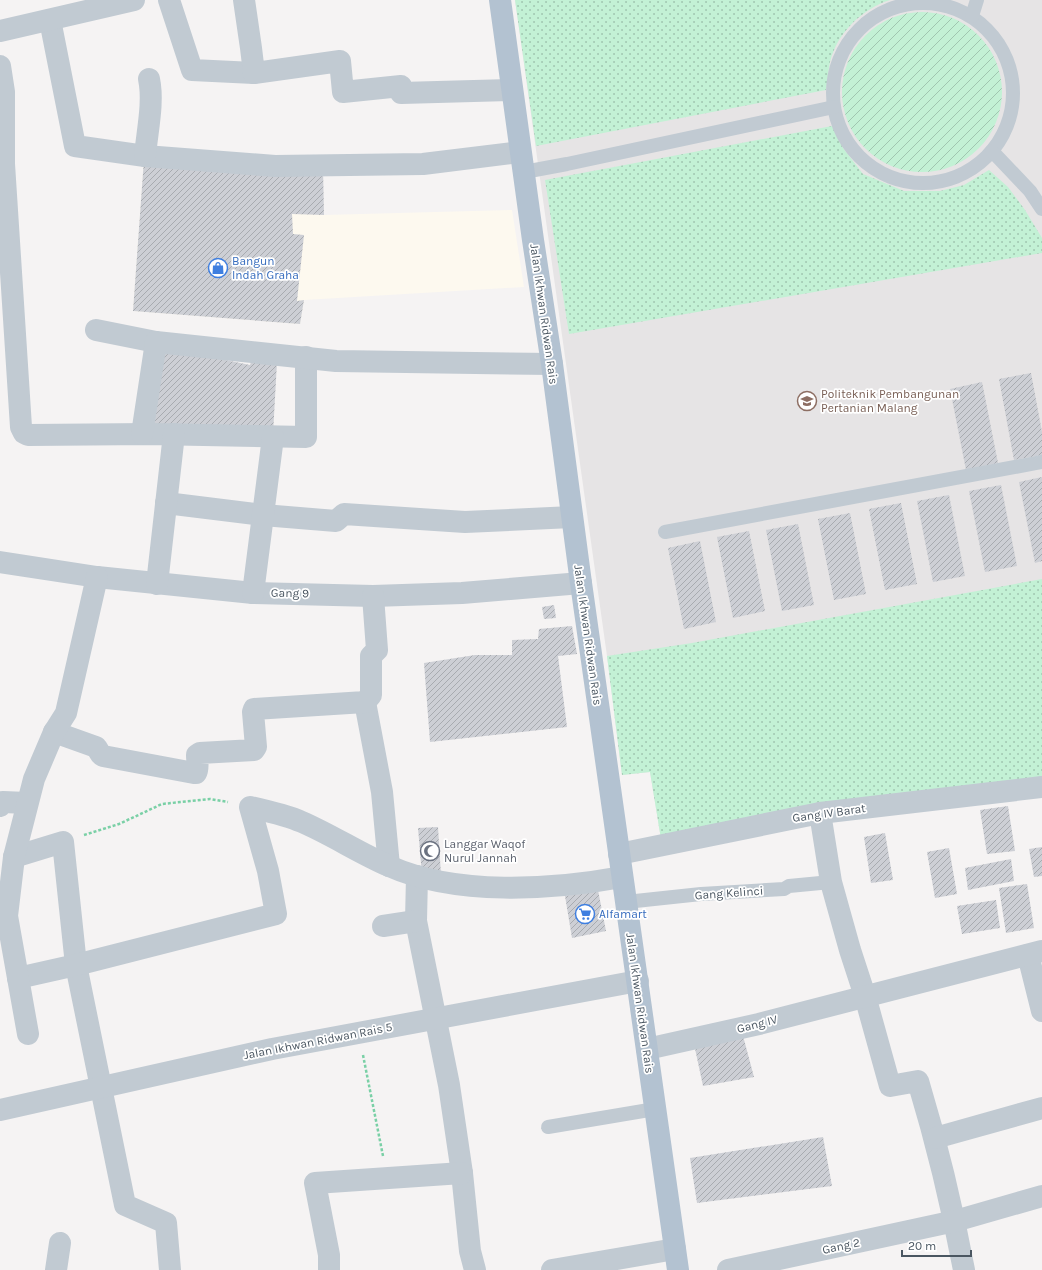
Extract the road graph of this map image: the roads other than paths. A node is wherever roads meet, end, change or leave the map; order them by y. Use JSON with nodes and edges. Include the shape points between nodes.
{"nodes":[{"id":1,"x":134,"y":0,"type":"edge"},
{"id":2,"x":170,"y":0,"type":"edge"},
{"id":3,"x":244,"y":0,"type":"edge"},
{"id":4,"x":500,"y":0,"type":"edge"},
{"id":5,"x":977,"y":0,"type":"edge"},
{"id":6,"x":972,"y":16,"type":"junction"},
{"id":7,"x":50,"y":20,"type":"junction"},
{"id":8,"x":0,"y":31,"type":"edge"},
{"id":9,"x":0,"y":66,"type":"edge"},
{"id":10,"x":254,"y":73,"type":"junction"},
{"id":11,"x":149,"y":79,"type":"dead end"},
{"id":12,"x":512,"y":90,"type":"junction"},
{"id":13,"x":834,"y":107,"type":"junction"},
{"id":14,"x":992,"y":151,"type":"junction"},
{"id":15,"x":145,"y":156,"type":"junction"},
{"id":16,"x":522,"y":162,"type":"junction"},
{"id":17,"x":1042,"y":209,"type":"edge"},
{"id":18,"x":96,"y":330,"type":"dead end"},
{"id":19,"x":156,"y":342,"type":"junction"},
{"id":20,"x":306,"y":357,"type":"junction"},
{"id":21,"x":552,"y":364,"type":"junction"},
{"id":22,"x":142,"y":434,"type":"junction"},
{"id":23,"x":174,"y":434,"type":"junction"},
{"id":24,"x":274,"y":437,"type":"junction"},
{"id":25,"x":1042,"y":462,"type":"edge"},
{"id":26,"x":166,"y":503,"type":"junction"},
{"id":27,"x":263,"y":515,"type":"junction"},
{"id":28,"x":572,"y":517,"type":"junction"},
{"id":29,"x":665,"y":532,"type":"dead end"},
{"id":30,"x":0,"y":562,"type":"edge"},
{"id":31,"x":97,"y":577,"type":"junction"},
{"id":32,"x":581,"y":583,"type":"junction"},
{"id":33,"x":157,"y":584,"type":"junction"},
{"id":34,"x":253,"y":592,"type":"junction"},
{"id":35,"x":373,"y":596,"type":"junction"},
{"id":36,"x":365,"y":702,"type":"junction"},
{"id":37,"x":54,"y":732,"type":"junction"},
{"id":38,"x":1042,"y":787,"type":"edge"},
{"id":39,"x":27,"y":803,"type":"junction"},
{"id":40,"x":0,"y":806,"type":"edge"},
{"id":41,"x":820,"y":813,"type":"junction"},
{"id":42,"x":619,"y":854,"type":"junction"},
{"id":43,"x":14,"y":857,"type":"junction"},
{"id":44,"x":389,"y":866,"type":"junction"},
{"id":45,"x":417,"y":876,"type":"junction"},
{"id":46,"x":622,"y":877,"type":"junction"},
{"id":47,"x":831,"y":882,"type":"junction"},
{"id":48,"x":626,"y":902,"type":"junction"},
{"id":49,"x":416,"y":921,"type":"junction"},
{"id":50,"x":383,"y":926,"type":"dead end"},
{"id":51,"x":1035,"y":953,"type":"edge"},
{"id":52,"x":76,"y":965,"type":"junction"},
{"id":53,"x":18,"y":978,"type":"junction"},
{"id":54,"x":638,"y":981,"type":"junction"},
{"id":55,"x":865,"y":996,"type":"junction"},
{"id":56,"x":1042,"y":1010,"type":"edge"},
{"id":57,"x":435,"y":1019,"type":"junction"},
{"id":58,"x":28,"y":1034,"type":"dead end"},
{"id":59,"x":647,"y":1049,"type":"junction"},
{"id":60,"x":101,"y":1087,"type":"junction"},
{"id":61,"x":1042,"y":1108,"type":"edge"},
{"id":62,"x":655,"y":1109,"type":"junction"},
{"id":63,"x":0,"y":1110,"type":"edge"},
{"id":64,"x":548,"y":1127,"type":"dead end"},
{"id":65,"x":935,"y":1138,"type":"junction"},
{"id":66,"x":462,"y":1173,"type":"junction"},
{"id":67,"x":1042,"y":1196,"type":"edge"},
{"id":68,"x":955,"y":1221,"type":"junction"},
{"id":69,"x":60,"y":1243,"type":"dead end"},
{"id":70,"x":676,"y":1260,"type":"edge"},
{"id":71,"x":56,"y":1270,"type":"edge"},
{"id":72,"x":170,"y":1270,"type":"edge"},
{"id":73,"x":329,"y":1270,"type":"edge"},
{"id":74,"x":475,"y":1270,"type":"edge"},
{"id":75,"x":552,"y":1270,"type":"edge"},
{"id":76,"x":728,"y":1270,"type":"edge"},
{"id":77,"x":964,"y":1270,"type":"edge"}],
"edges":[{"from":1,"to":7,"type":"street"},
{"from":2,"to":10,"type":"street","via":[[192,70]]},
{"from":3,"to":10,"type":"street"},
{"from":4,"to":12,"type":"main road","name":"Jalan Ikhwan Ridwan Rais"},
{"from":5,"to":6,"type":"lane"},
{"from":6,"to":13,"type":"lane","via":[[944,4],[913,2],[884,11],[860,27],[843,50],[834,78]]},
{"from":6,"to":14,"type":"lane","via":[[994,37],[1009,64],[1013,95],[1008,125]]},
{"from":7,"to":8,"type":"street"},
{"from":7,"to":15,"type":"street","via":[[74,146]]},
{"from":9,"to":22,"type":"street","via":[[4,92],[4,164],[22,430],[28,435]]},
{"from":10,"to":12,"type":"street","via":[[340,61],[343,92],[401,86],[401,93]]},
{"from":11,"to":15,"type":"street","via":[[150,112]]},
{"from":12,"to":16,"type":"main road","name":"Jalan Ikhwan Ridwan Rais"},
{"from":13,"to":14,"type":"lane","via":[[843,134],[860,158],[884,174],[912,183],[941,182],[969,171]]},
{"from":13,"to":16,"type":"lane","via":[[578,162]]},
{"from":14,"to":17,"type":"lane","via":[[1030,191]]},
{"from":15,"to":16,"type":"street","via":[[275,166]]},
{"from":16,"to":21,"type":"main road","name":"Jalan Ikhwan Ridwan Rais"},
{"from":18,"to":19,"type":"street"},
{"from":19,"to":20,"type":"street"},
{"from":19,"to":22,"type":"street"},
{"from":20,"to":21,"type":"street","via":[[336,361]]},
{"from":20,"to":24,"type":"street","via":[[306,437]]},
{"from":21,"to":28,"type":"main road","name":"Jalan Ikhwan Ridwan Rais"},
{"from":22,"to":23,"type":"street"},
{"from":23,"to":24,"type":"street"},
{"from":23,"to":26,"type":"street"},
{"from":24,"to":27,"type":"street"},
{"from":25,"to":29,"type":"lane"},
{"from":26,"to":27,"type":"street"},
{"from":26,"to":33,"type":"street"},
{"from":27,"to":28,"type":"street","via":[[336,520],[344,514],[465,522]]},
{"from":27,"to":34,"type":"street"},
{"from":28,"to":32,"type":"main road","name":"Jalan Ikhwan Ridwan Rais"},
{"from":30,"to":31,"type":"street","name":"Gang 9"},
{"from":31,"to":33,"type":"street","name":"Gang 9"},
{"from":31,"to":37,"type":"street","via":[[66,713]]},
{"from":32,"to":35,"type":"street","name":"Gang 9","via":[[462,593]]},
{"from":32,"to":42,"type":"main road","name":"Jalan Ikhwan Ridwan Rais"},
{"from":33,"to":34,"type":"street","name":"Gang 9"},
{"from":34,"to":35,"type":"street","name":"Gang 9"},
{"from":35,"to":36,"type":"street","via":[[377,650],[371,656],[371,695]]},
{"from":36,"to":37,"type":"street","via":[[254,709],[254,750],[200,753],[197,755],[198,770],[194,773],[103,756],[96,747]]},
{"from":36,"to":44,"type":"street","via":[[382,792]]},
{"from":37,"to":39,"type":"street"},
{"from":38,"to":41,"type":"street","name":"Gang IV Barat"},
{"from":39,"to":40,"type":"street","via":[[3,802]]},
{"from":39,"to":43,"type":"street"},
{"from":41,"to":42,"type":"street","name":"Gang IV Barat"},
{"from":41,"to":47,"type":"street"},
{"from":42,"to":46,"type":"main road","name":"Jalan Ikhwan Ridwan Rais"},
{"from":43,"to":52,"type":"street","via":[[63,842]]},
{"from":43,"to":53,"type":"street","via":[[7,916]]},
{"from":44,"to":45,"type":"street"},
{"from":44,"to":52,"type":"street","via":[[302,822],[282,814],[250,807],[268,870],[276,914]]},
{"from":45,"to":46,"type":"street","via":[[456,885],[498,887],[548,887]]},
{"from":45,"to":49,"type":"street"},
{"from":46,"to":48,"type":"main road","name":"Jalan Ikhwan Ridwan Rais"},
{"from":47,"to":48,"type":"lane","name":"Gang Kelinci","via":[[789,886],[784,889]]},
{"from":47,"to":55,"type":"street"},
{"from":48,"to":54,"type":"main road","name":"Jalan Ikhwan Ridwan Rais"},
{"from":49,"to":50,"type":"street"},
{"from":49,"to":57,"type":"street"},
{"from":51,"to":55,"type":"street","name":"Gang IV"},
{"from":51,"to":56,"type":"street"},
{"from":52,"to":53,"type":"street"},
{"from":52,"to":60,"type":"street"},
{"from":53,"to":58,"type":"street"},
{"from":54,"to":57,"type":"street","name":"Jalan Ikhwan Ridwan Rais 5"},
{"from":54,"to":59,"type":"main road","name":"Jalan Ikhwan Ridwan Rais"},
{"from":55,"to":59,"type":"street","name":"Gang IV","via":[[759,1024]]},
{"from":55,"to":65,"type":"street","via":[[890,1086],[918,1082]]},
{"from":57,"to":60,"type":"street","name":"Jalan Ikhwan Ridwan Rais 5","via":[[272,1049]]},
{"from":57,"to":66,"type":"street","via":[[449,1085]]},
{"from":59,"to":62,"type":"main road","name":"Jalan Ikhwan Ridwan Rais"},
{"from":60,"to":63,"type":"street","name":"Jalan Ikhwan Ridwan Rais 5"},
{"from":60,"to":72,"type":"street","via":[[124,1205],[166,1223]]},
{"from":61,"to":65,"type":"street"},
{"from":62,"to":64,"type":"lane"},
{"from":62,"to":70,"type":"main road","name":"Jalan Ikhwan Ridwan Rais"},
{"from":65,"to":68,"type":"street"},
{"from":66,"to":73,"type":"street","via":[[315,1183],[329,1255]]},
{"from":66,"to":74,"type":"street","via":[[470,1251]]},
{"from":67,"to":68,"type":"street"},
{"from":68,"to":76,"type":"street","name":"Gang 2"},
{"from":68,"to":77,"type":"street"},
{"from":69,"to":71,"type":"street"},
{"from":70,"to":75,"type":"street"}]}
